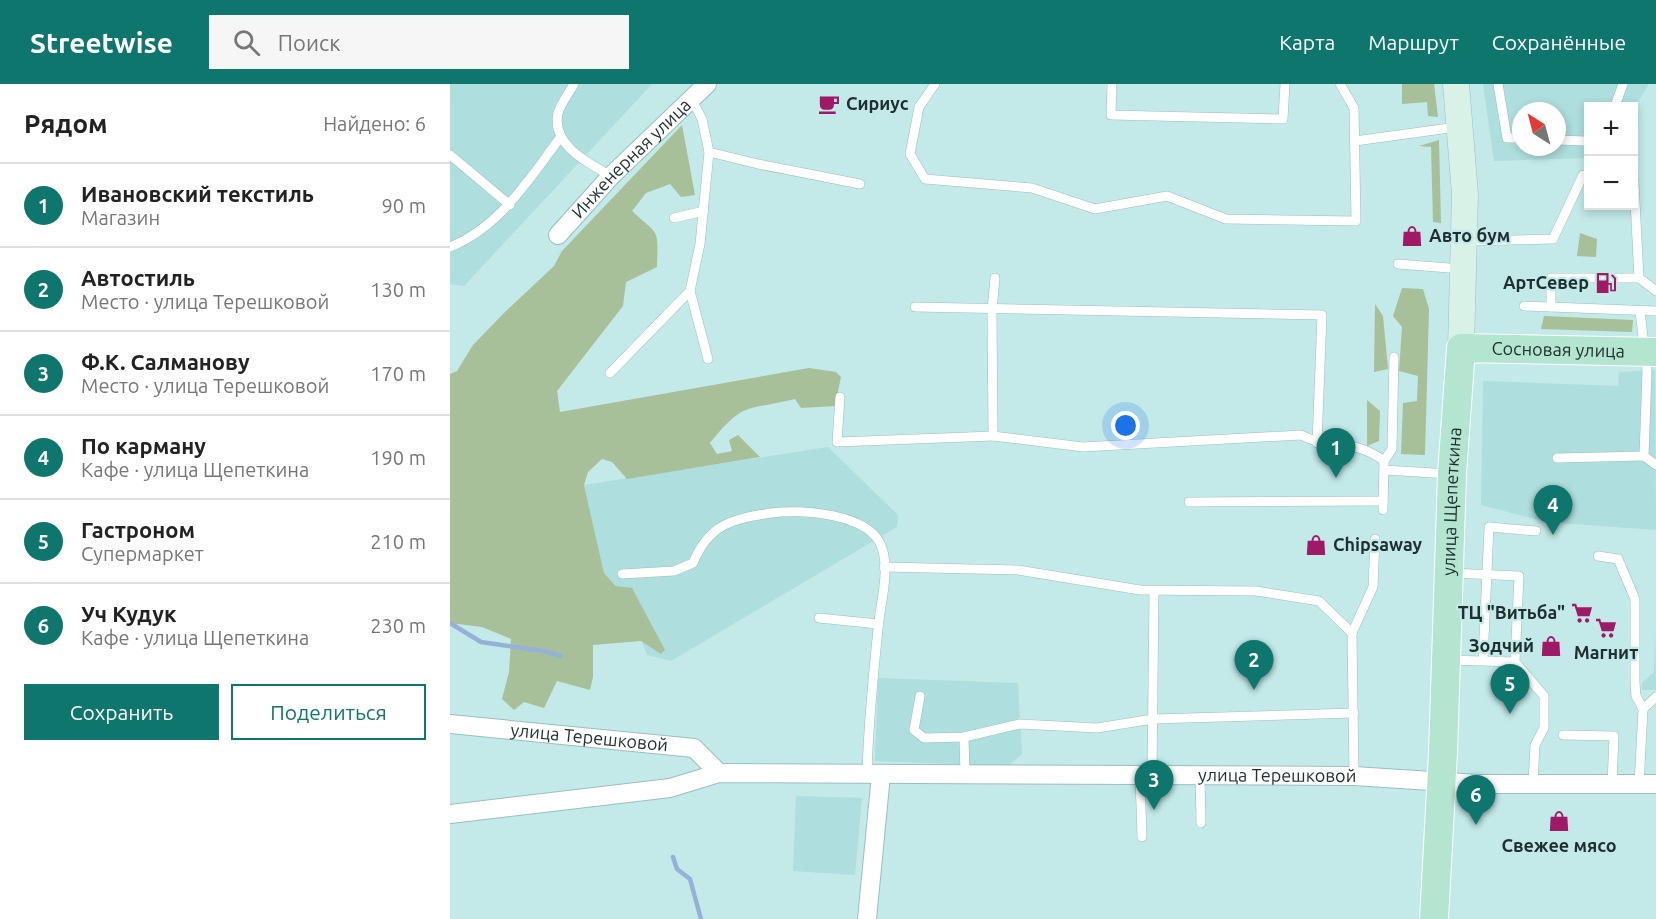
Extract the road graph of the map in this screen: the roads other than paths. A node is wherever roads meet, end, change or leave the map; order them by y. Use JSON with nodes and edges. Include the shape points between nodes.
{"nodes":[{"id":1,"x":574,"y":84,"type":"edge"},
{"id":2,"x":707,"y":84,"type":"edge"},
{"id":3,"x":935,"y":84,"type":"edge"},
{"id":4,"x":1112,"y":84,"type":"edge"},
{"id":5,"x":1285,"y":84,"type":"edge"},
{"id":6,"x":1340,"y":84,"type":"edge"},
{"id":7,"x":1456,"y":84,"type":"edge"},
{"id":8,"x":1498,"y":84,"type":"edge"},
{"id":9,"x":1623,"y":84,"type":"edge"},
{"id":10,"x":692,"y":100,"type":"junction"},
{"id":11,"x":1616,"y":102,"type":"edge"},
{"id":12,"x":1460,"y":127,"type":"junction"},
{"id":13,"x":560,"y":138,"type":"junction"},
{"id":14,"x":1512,"y":138,"type":"edge"},
{"id":15,"x":1566,"y":140,"type":"edge"},
{"id":16,"x":1355,"y":141,"type":"junction"},
{"id":17,"x":1584,"y":141,"type":"edge"},
{"id":18,"x":709,"y":152,"type":"junction"},
{"id":19,"x":450,"y":155,"type":"edge"},
{"id":20,"x":1584,"y":174,"type":"edge"},
{"id":21,"x":611,"y":177,"type":"junction"},
{"id":22,"x":860,"y":184,"type":"dead end"},
{"id":23,"x":510,"y":205,"type":"junction"},
{"id":24,"x":1635,"y":210,"type":"edge"},
{"id":25,"x":704,"y":211,"type":"junction"},
{"id":26,"x":674,"y":218,"type":"dead end"},
{"id":27,"x":558,"y":235,"type":"dead end"},
{"id":28,"x":1465,"y":241,"type":"junction"},
{"id":29,"x":450,"y":247,"type":"edge"},
{"id":30,"x":1398,"y":264,"type":"dead end"},
{"id":31,"x":1465,"y":269,"type":"junction"},
{"id":32,"x":995,"y":278,"type":"dead end"},
{"id":33,"x":1639,"y":278,"type":"junction"},
{"id":34,"x":690,"y":291,"type":"junction"},
{"id":35,"x":1656,"y":291,"type":"edge"},
{"id":36,"x":1524,"y":306,"type":"dead end"},
{"id":37,"x":915,"y":307,"type":"dead end"},
{"id":38,"x":1551,"y":307,"type":"junction"},
{"id":39,"x":992,"y":310,"type":"junction"},
{"id":40,"x":1640,"y":311,"type":"junction"},
{"id":41,"x":1656,"y":311,"type":"edge"},
{"id":42,"x":1461,"y":348,"type":"junction"},
{"id":43,"x":1651,"y":352,"type":"edge"},
{"id":44,"x":1394,"y":357,"type":"dead end"},
{"id":45,"x":708,"y":359,"type":"dead end"},
{"id":46,"x":610,"y":373,"type":"dead end"},
{"id":47,"x":840,"y":397,"type":"dead end"},
{"id":48,"x":993,"y":436,"type":"junction"},
{"id":49,"x":1317,"y":443,"type":"junction"},
{"id":50,"x":1644,"y":456,"type":"junction"},
{"id":51,"x":1557,"y":458,"type":"dead end"},
{"id":52,"x":1384,"y":465,"type":"junction"},
{"id":53,"x":1656,"y":465,"type":"edge"},
{"id":54,"x":1452,"y":474,"type":"junction"},
{"id":55,"x":1189,"y":502,"type":"dead end"},
{"id":56,"x":1536,"y":531,"type":"dead end"},
{"id":57,"x":1375,"y":539,"type":"dead end"},
{"id":58,"x":1598,"y":556,"type":"dead end"},
{"id":59,"x":884,"y":567,"type":"junction"},
{"id":60,"x":1449,"y":573,"type":"junction"},
{"id":61,"x":622,"y":574,"type":"dead end"},
{"id":62,"x":1486,"y":574,"type":"junction"},
{"id":63,"x":1154,"y":591,"type":"junction"},
{"id":64,"x":819,"y":618,"type":"dead end"},
{"id":65,"x":878,"y":624,"type":"junction"},
{"id":66,"x":1352,"y":633,"type":"junction"},
{"id":67,"x":1446,"y":660,"type":"junction"},
{"id":68,"x":1483,"y":660,"type":"junction"},
{"id":69,"x":1515,"y":662,"type":"junction"},
{"id":70,"x":920,"y":696,"type":"dead end"},
{"id":71,"x":1656,"y":697,"type":"edge"},
{"id":72,"x":1643,"y":708,"type":"junction"},
{"id":73,"x":1354,"y":713,"type":"junction"},
{"id":74,"x":1153,"y":719,"type":"junction"},
{"id":75,"x":450,"y":724,"type":"edge"},
{"id":76,"x":1563,"y":735,"type":"dead end"},
{"id":77,"x":964,"y":738,"type":"junction"},
{"id":78,"x":719,"y":773,"type":"junction"},
{"id":79,"x":874,"y":775,"type":"junction"},
{"id":80,"x":965,"y":775,"type":"junction"},
{"id":81,"x":1146,"y":776,"type":"junction"},
{"id":82,"x":1200,"y":776,"type":"junction"},
{"id":83,"x":1354,"y":776,"type":"junction"},
{"id":84,"x":1440,"y":782,"type":"junction"},
{"id":85,"x":1533,"y":784,"type":"junction"},
{"id":86,"x":1612,"y":784,"type":"junction"},
{"id":87,"x":1647,"y":785,"type":"edge"},
{"id":88,"x":450,"y":814,"type":"edge"},
{"id":89,"x":1201,"y":823,"type":"dead end"},
{"id":90,"x":1142,"y":837,"type":"dead end"},
{"id":91,"x":867,"y":919,"type":"edge"},
{"id":92,"x":1434,"y":919,"type":"edge"}],
"edges":[{"from":1,"to":13,"type":"lane","via":[[559,111]]},
{"from":2,"to":10,"type":"street","name":"Инженерная улица"},
{"from":3,"to":16,"type":"lane","via":[[919,107],[910,154],[925,178],[1032,188],[1095,209],[1167,196],[1226,219],[1356,222]]},
{"from":4,"to":5,"type":"lane","via":[[1111,115],[1283,119]]},
{"from":6,"to":16,"type":"lane","via":[[1354,108]]},
{"from":7,"to":12,"type":"main road","name":"улица Щепеткина"},
{"from":8,"to":14,"type":"lane","via":[[1507,138]]},
{"from":9,"to":11,"type":"lane"},
{"from":10,"to":18,"type":"lane","via":[[702,119]]},
{"from":10,"to":21,"type":"street","name":"Инженерная улица"},
{"from":12,"to":16,"type":"lane"},
{"from":12,"to":28,"type":"main road","name":"улица Щепеткина"},
{"from":13,"to":21,"type":"lane","via":[[582,159]]},
{"from":13,"to":23,"type":"lane"},
{"from":15,"to":17,"type":"lane"},
{"from":18,"to":22,"type":"lane"},
{"from":18,"to":25,"type":"lane"},
{"from":19,"to":23,"type":"lane"},
{"from":20,"to":28,"type":"lane","via":[[1552,239]]},
{"from":21,"to":27,"type":"street","name":"Инженерная улица"},
{"from":23,"to":29,"type":"lane","via":[[463,242]]},
{"from":24,"to":33,"type":"lane"},
{"from":25,"to":26,"type":"lane"},
{"from":25,"to":34,"type":"lane"},
{"from":28,"to":31,"type":"main road","name":"улица Щепеткина"},
{"from":30,"to":31,"type":"lane"},
{"from":31,"to":42,"type":"main road","name":"улица Щепеткина"},
{"from":32,"to":39,"type":"lane"},
{"from":33,"to":35,"type":"lane"},
{"from":33,"to":38,"type":"lane","via":[[1551,278]]},
{"from":34,"to":45,"type":"lane"},
{"from":34,"to":46,"type":"lane"},
{"from":36,"to":38,"type":"lane"},
{"from":37,"to":39,"type":"lane"},
{"from":38,"to":40,"type":"lane"},
{"from":39,"to":48,"type":"lane"},
{"from":39,"to":49,"type":"lane","via":[[1322,315]]},
{"from":40,"to":41,"type":"lane"},
{"from":40,"to":43,"type":"lane"},
{"from":42,"to":43,"type":"main road","name":"Сосновая улица"},
{"from":42,"to":54,"type":"main road","name":"улица Щепеткина"},
{"from":43,"to":50,"type":"lane"},
{"from":44,"to":52,"type":"lane","via":[[1392,449]]},
{"from":47,"to":48,"type":"lane","via":[[837,442]]},
{"from":48,"to":49,"type":"lane","via":[[1083,447],[1301,435]]},
{"from":49,"to":52,"type":"lane","via":[[1352,444],[1372,452]]},
{"from":50,"to":51,"type":"lane"},
{"from":50,"to":53,"type":"lane"},
{"from":52,"to":54,"type":"lane"},
{"from":52,"to":55,"type":"lane","via":[[1383,505]]},
{"from":54,"to":60,"type":"main road","name":"улица Щепеткина"},
{"from":56,"to":62,"type":"lane","via":[[1489,527]]},
{"from":57,"to":66,"type":"lane","via":[[1373,588]]},
{"from":58,"to":72,"type":"lane","via":[[1617,559],[1635,599],[1636,696]]},
{"from":59,"to":61,"type":"lane","via":[[882,547],[861,525],[832,515],[795,510],[746,517],[716,528],[701,544],[693,563],[674,571]]},
{"from":59,"to":63,"type":"lane","via":[[1018,570]]},
{"from":59,"to":65,"type":"lane"},
{"from":60,"to":62,"type":"lane"},
{"from":60,"to":67,"type":"main road","name":"улица Щепеткина"},
{"from":62,"to":68,"type":"lane"},
{"from":62,"to":69,"type":"lane","via":[[1519,576]]},
{"from":63,"to":66,"type":"lane","via":[[1256,591],[1319,601]]},
{"from":63,"to":74,"type":"lane"},
{"from":64,"to":65,"type":"lane"},
{"from":65,"to":79,"type":"lane","via":[[869,714]]},
{"from":66,"to":73,"type":"lane"},
{"from":67,"to":68,"type":"lane"},
{"from":67,"to":84,"type":"main road","name":"улица Щепеткина"},
{"from":68,"to":69,"type":"lane"},
{"from":69,"to":85,"type":"lane","via":[[1544,696],[1544,729],[1535,745]]},
{"from":70,"to":77,"type":"lane","via":[[914,730],[924,738]]},
{"from":71,"to":72,"type":"lane"},
{"from":72,"to":87,"type":"lane"},
{"from":73,"to":74,"type":"lane"},
{"from":73,"to":83,"type":"lane"},
{"from":74,"to":77,"type":"lane","via":[[1097,728],[1020,724]]},
{"from":74,"to":81,"type":"lane"},
{"from":75,"to":78,"type":"street","name":"улица Терешковой","via":[[694,748]]},
{"from":76,"to":86,"type":"lane","via":[[1614,736]]},
{"from":77,"to":80,"type":"lane"},
{"from":78,"to":79,"type":"street","name":"улица Терешковой"},
{"from":78,"to":88,"type":"street","name":"улица Терешковой","via":[[670,788]]},
{"from":79,"to":80,"type":"street","name":"улица Терешковой"},
{"from":79,"to":91,"type":"street"},
{"from":80,"to":81,"type":"street","name":"улица Терешковой"},
{"from":81,"to":82,"type":"street","name":"улица Терешковой"},
{"from":81,"to":90,"type":"lane"},
{"from":82,"to":83,"type":"street","name":"улица Терешковой"},
{"from":82,"to":89,"type":"lane"},
{"from":83,"to":84,"type":"street","name":"улица Терешковой"},
{"from":84,"to":85,"type":"street","name":"улица Терешковой"},
{"from":84,"to":92,"type":"main road","name":"улица Щепеткина"},
{"from":85,"to":86,"type":"street","name":"улица Терешковой"},
{"from":86,"to":87,"type":"street","name":"улица Терешковой"}]}
